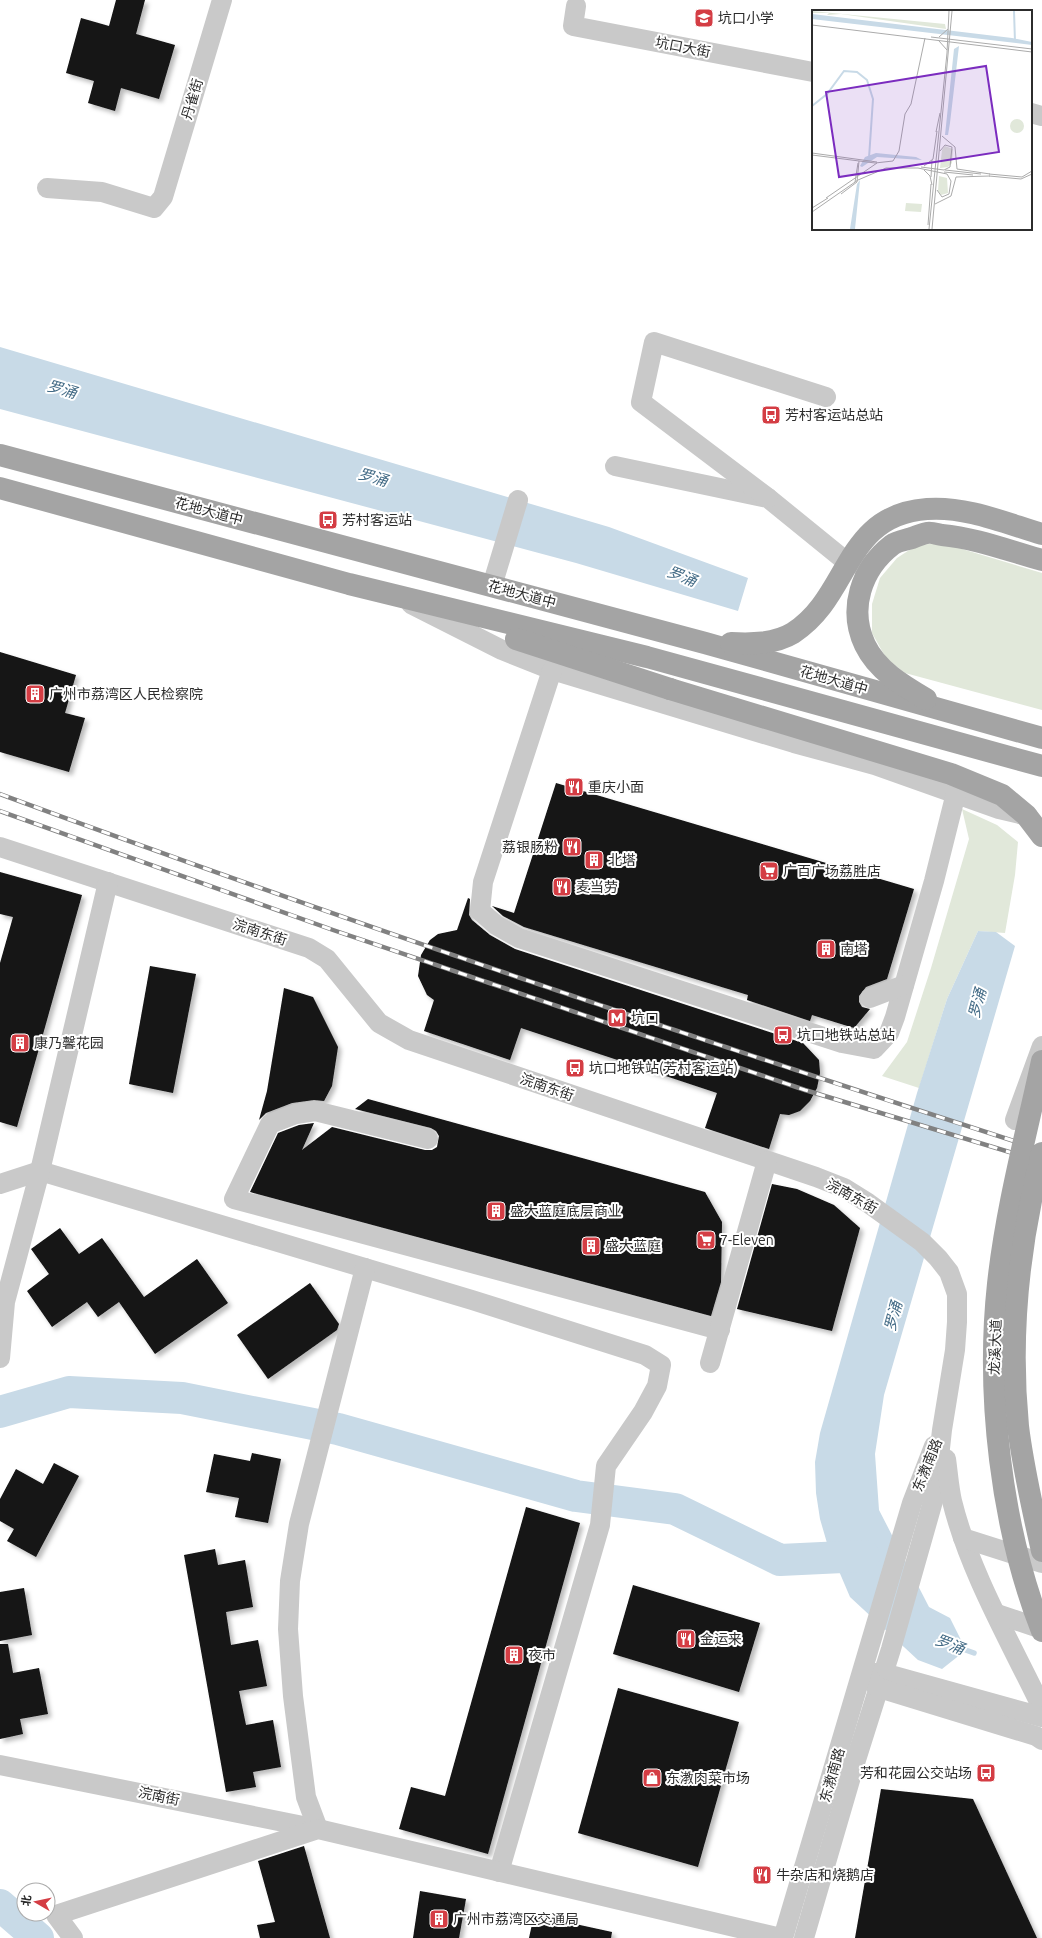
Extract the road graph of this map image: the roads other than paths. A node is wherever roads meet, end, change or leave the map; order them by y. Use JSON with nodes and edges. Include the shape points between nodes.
{"nodes":[{"id":1,"x":222,"y":0,"type":"edge"},
{"id":2,"x":576,"y":6,"type":"dead end"},
{"id":3,"x":812,"y":72,"type":"edge"},
{"id":4,"x":1032,"y":114,"type":"edge"},
{"id":5,"x":1042,"y":116,"type":"edge"},
{"id":6,"x":47,"y":188,"type":"dead end"},
{"id":7,"x":826,"y":397,"type":"dead end"},
{"id":8,"x":0,"y":455,"type":"edge"},
{"id":9,"x":615,"y":466,"type":"dead end"},
{"id":10,"x":0,"y":488,"type":"edge"},
{"id":11,"x":768,"y":498,"type":"junction"},
{"id":12,"x":518,"y":500,"type":"dead end"},
{"id":13,"x":1042,"y":534,"type":"edge"},
{"id":14,"x":1042,"y":560,"type":"edge"},
{"id":15,"x":848,"y":563,"type":"junction"},
{"id":16,"x":872,"y":565,"type":"junction"},
{"id":17,"x":349,"y":584,"type":"junction"},
{"id":18,"x":492,"y":586,"type":"junction"},
{"id":19,"x":411,"y":604,"type":"junction"},
{"id":20,"x":705,"y":643,"type":"junction"},
{"id":21,"x":552,"y":670,"type":"junction"},
{"id":22,"x":955,"y":715,"type":"junction"},
{"id":23,"x":1042,"y":738,"type":"edge"},
{"id":24,"x":1042,"y":766,"type":"edge"},
{"id":25,"x":956,"y":793,"type":"junction"},
{"id":26,"x":1042,"y":820,"type":"edge"},
{"id":27,"x":1042,"y":836,"type":"edge"},
{"id":28,"x":0,"y":847,"type":"edge"},
{"id":29,"x":108,"y":882,"type":"junction"},
{"id":30,"x":904,"y":986,"type":"junction"},
{"id":31,"x":870,"y":998,"type":"dead end"},
{"id":32,"x":1042,"y":1046,"type":"edge"},
{"id":33,"x":1042,"y":1061,"type":"edge"},
{"id":34,"x":1015,"y":1120,"type":"dead end"},
{"id":35,"x":428,"y":1139,"type":"dead end"},
{"id":36,"x":1042,"y":1152,"type":"edge"},
{"id":37,"x":767,"y":1161,"type":"junction"},
{"id":38,"x":40,"y":1171,"type":"junction"},
{"id":39,"x":0,"y":1184,"type":"edge"},
{"id":40,"x":365,"y":1268,"type":"junction"},
{"id":41,"x":720,"y":1330,"type":"junction"},
{"id":42,"x":0,"y":1358,"type":"edge"},
{"id":43,"x":710,"y":1363,"type":"dead end"},
{"id":44,"x":942,"y":1430,"type":"junction"},
{"id":45,"x":963,"y":1538,"type":"junction"},
{"id":46,"x":1042,"y":1551,"type":"edge"},
{"id":47,"x":1042,"y":1563,"type":"edge"},
{"id":48,"x":997,"y":1614,"type":"junction"},
{"id":49,"x":1042,"y":1630,"type":"edge"},
{"id":50,"x":863,"y":1673,"type":"junction"},
{"id":51,"x":881,"y":1680,"type":"junction"},
{"id":52,"x":1042,"y":1708,"type":"edge"},
{"id":53,"x":1042,"y":1717,"type":"edge"},
{"id":54,"x":1042,"y":1740,"type":"edge"},
{"id":55,"x":0,"y":1765,"type":"edge"},
{"id":56,"x":318,"y":1829,"type":"junction"},
{"id":57,"x":499,"y":1872,"type":"junction"},
{"id":58,"x":73,"y":1938,"type":"edge"},
{"id":59,"x":782,"y":1938,"type":"edge"},
{"id":60,"x":804,"y":1938,"type":"edge"}],
"edges":[{"from":1,"to":6,"type":"street","name":"丹雀街","via":[[163,197],[154,208],[102,192]]},
{"from":2,"to":3,"type":"street","name":"坑口大街","via":[[573,26]]},
{"from":4,"to":5,"type":"street"},
{"from":7,"to":11,"type":"street","via":[[654,342],[641,402]]},
{"from":8,"to":18,"type":"main road","name":"花地大道中"},
{"from":9,"to":11,"type":"street"},
{"from":10,"to":17,"type":"main road","name":"花地大道中"},
{"from":11,"to":15,"type":"street"},
{"from":12,"to":18,"type":"street"},
{"from":13,"to":15,"type":"main road","via":[[973,514],[926,509],[903,514],[877,526],[855,550]]},
{"from":14,"to":16,"type":"main road","via":[[957,536],[927,533],[893,544]]},
{"from":15,"to":16,"type":"street"},
{"from":15,"to":20,"type":"main road","via":[[815,615],[792,633],[772,641],[753,644]]},
{"from":16,"to":22,"type":"main road","via":[[864,578],[857,612],[858,628],[866,646],[889,675]]},
{"from":17,"to":19,"type":"main road"},
{"from":17,"to":24,"type":"main road","name":"花地大道中","via":[[647,657]]},
{"from":18,"to":20,"type":"main road","name":"花地大道中"},
{"from":19,"to":21,"type":"street","via":[[502,650]]},
{"from":19,"to":27,"type":"main road","bridge":true,"via":[[670,689],[951,774],[1002,795],[1026,815]]},
{"from":20,"to":22,"type":"main road","name":"花地大道中"},
{"from":21,"to":25,"type":"street","via":[[875,765]]},
{"from":21,"to":30,"type":"street","via":[[483,882],[480,911],[496,925],[519,938],[842,1043],[874,1049],[888,1033]]},
{"from":22,"to":23,"type":"main road","name":"花地大道中"},
{"from":25,"to":26,"type":"street","via":[[999,809]]},
{"from":25,"to":30,"type":"street"},
{"from":28,"to":29,"type":"street","name":"浣南东街"},
{"from":29,"to":37,"type":"street","name":"浣南东街","via":[[309,948],[327,959],[379,1023],[409,1040]]},
{"from":29,"to":38,"type":"street"},
{"from":30,"to":31,"type":"street"},
{"from":32,"to":34,"type":"street"},
{"from":33,"to":49,"type":"main road","name":"龙溪大道","bridge":true,"via":[[1008,1217],[998,1284],[993,1359],[995,1408],[1010,1523],[1034,1611]]},
{"from":35,"to":41,"type":"street","via":[[315,1111],[296,1114],[270,1124],[234,1199]]},
{"from":36,"to":46,"type":"main road","name":"龙溪大道","bridge":true,"via":[[1023,1239],[1016,1304],[1015,1369],[1018,1427]]},
{"from":37,"to":41,"type":"street"},
{"from":37,"to":44,"type":"street","name":"浣南东街","via":[[844,1188],[922,1242],[949,1272],[957,1294],[955,1350]]},
{"from":38,"to":39,"type":"street"},
{"from":38,"to":40,"type":"street"},
{"from":38,"to":42,"type":"street","via":[[5,1302]]},
{"from":40,"to":56,"type":"street","via":[[299,1524],[290,1581],[288,1629],[301,1768],[306,1797]]},
{"from":40,"to":57,"type":"street","via":[[645,1355],[661,1365],[657,1386],[643,1412],[606,1466],[600,1525]]},
{"from":41,"to":43,"type":"street"},
{"from":44,"to":45,"type":"street","via":[[952,1500]]},
{"from":44,"to":50,"type":"street","name":"东漖南路","via":[[924,1468]]},
{"from":44,"to":51,"type":"street","name":"东漖南路","via":[[935,1494]]},
{"from":45,"to":47,"type":"street"},
{"from":45,"to":48,"type":"street"},
{"from":48,"to":49,"type":"street"},
{"from":48,"to":52,"type":"street"},
{"from":50,"to":51,"type":"street"},
{"from":50,"to":59,"type":"street","name":"东漖南路"},
{"from":51,"to":53,"type":"street"},
{"from":51,"to":54,"type":"street"},
{"from":51,"to":60,"type":"street","name":"东漖南路"},
{"from":55,"to":56,"type":"street","name":"浣南街","via":[[75,1778]]},
{"from":56,"to":57,"type":"street","name":"浣南街"},
{"from":56,"to":58,"type":"street","via":[[56,1915]]},
{"from":57,"to":59,"type":"street","name":"浣南街"}]}
